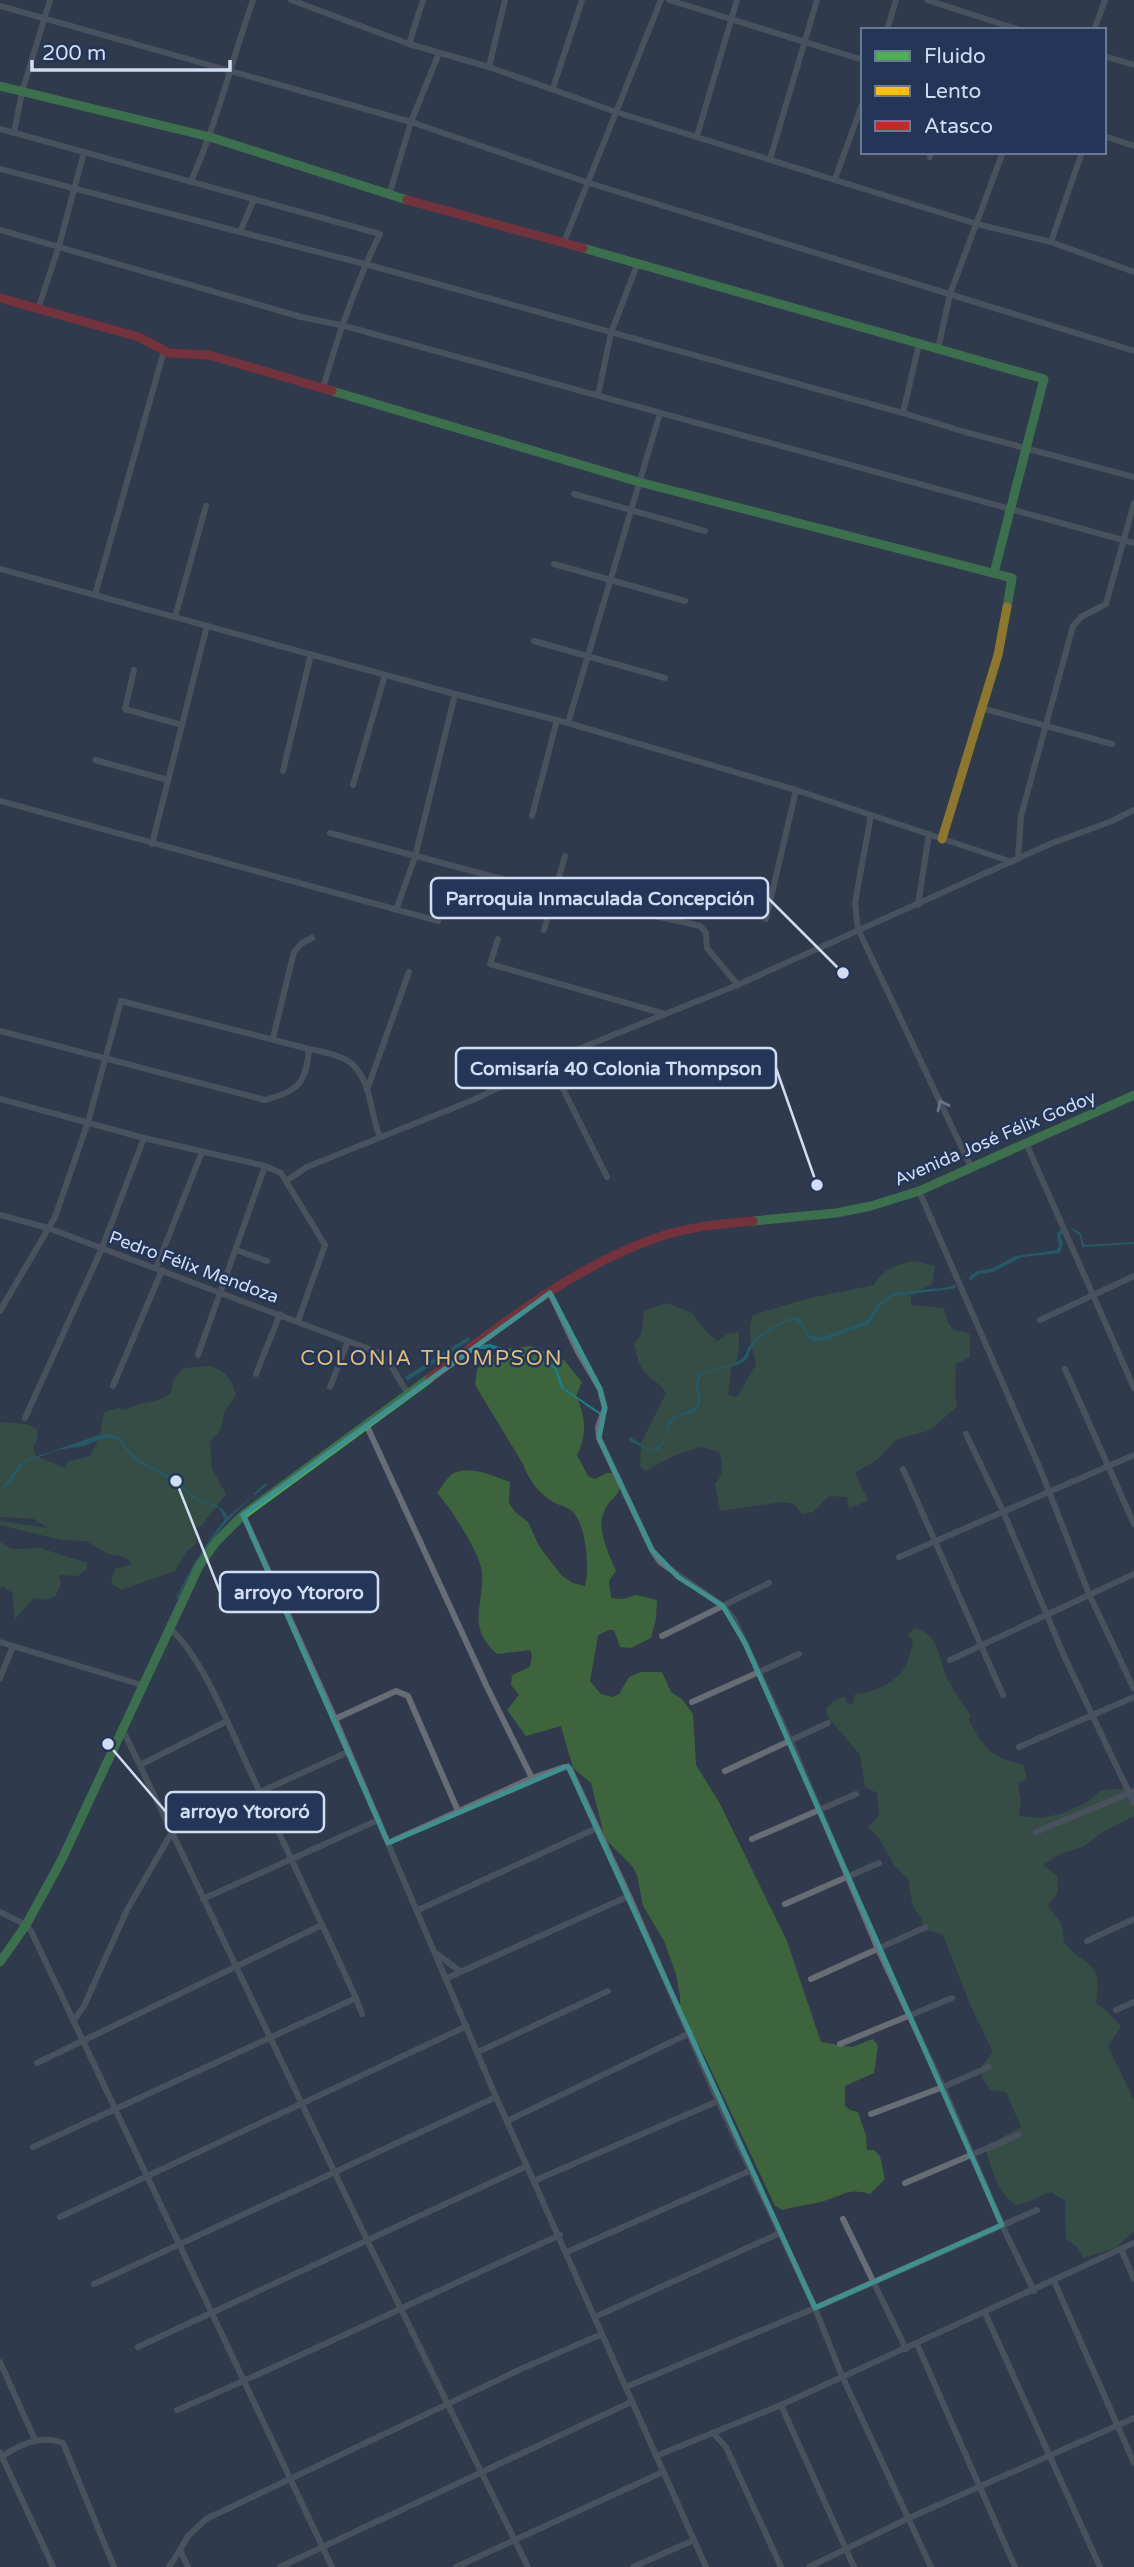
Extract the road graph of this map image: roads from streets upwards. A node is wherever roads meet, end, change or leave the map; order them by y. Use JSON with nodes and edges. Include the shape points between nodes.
{"nodes":[{"id":1,"x":50,"y":0,"type":"edge"},
{"id":2,"x":253,"y":0,"type":"edge"},
{"id":3,"x":291,"y":0,"type":"edge"},
{"id":4,"x":423,"y":0,"type":"edge"},
{"id":5,"x":505,"y":0,"type":"edge"},
{"id":6,"x":582,"y":0,"type":"edge"},
{"id":7,"x":661,"y":0,"type":"edge"},
{"id":8,"x":669,"y":0,"type":"edge"},
{"id":9,"x":737,"y":0,"type":"edge"},
{"id":10,"x":817,"y":0,"type":"edge"},
{"id":11,"x":896,"y":0,"type":"edge"},
{"id":12,"x":927,"y":0,"type":"edge"},
{"id":13,"x":1105,"y":0,"type":"edge"},
{"id":14,"x":952,"y":4,"type":"edge"},
{"id":15,"x":0,"y":6,"type":"edge"},
{"id":16,"x":44,"y":18,"type":"junction"},
{"id":17,"x":731,"y":19,"type":"junction"},
{"id":18,"x":888,"y":28,"type":"edge"},
{"id":19,"x":1015,"y":28,"type":"edge"},
{"id":20,"x":1095,"y":28,"type":"edge"},
{"id":21,"x":804,"y":42,"type":"junction"},
{"id":22,"x":409,"y":44,"type":"junction"},
{"id":23,"x":439,"y":53,"type":"junction"},
{"id":24,"x":1106,"y":57,"type":"edge"},
{"id":25,"x":861,"y":59,"type":"edge"},
{"id":26,"x":1134,"y":65,"type":"edge"},
{"id":27,"x":489,"y":67,"type":"junction"},
{"id":28,"x":229,"y":71,"type":"junction"},
{"id":29,"x":0,"y":86,"type":"edge"},
{"id":30,"x":553,"y":88,"type":"junction"},
{"id":31,"x":22,"y":92,"type":"junction"},
{"id":32,"x":861,"y":107,"type":"edge"},
{"id":33,"x":616,"y":112,"type":"junction"},
{"id":34,"x":411,"y":122,"type":"junction"},
{"id":35,"x":0,"y":129,"type":"edge"},
{"id":36,"x":14,"y":133,"type":"junction"},
{"id":37,"x":697,"y":136,"type":"junction"},
{"id":38,"x":210,"y":137,"type":"junction"},
{"id":39,"x":1106,"y":137,"type":"edge"},
{"id":40,"x":1134,"y":146,"type":"edge"},
{"id":41,"x":84,"y":152,"type":"junction"},
{"id":42,"x":1002,"y":154,"type":"edge"},
{"id":43,"x":1081,"y":154,"type":"edge"},
{"id":44,"x":770,"y":159,"type":"junction"},
{"id":45,"x":0,"y":169,"type":"edge"},
{"id":46,"x":835,"y":178,"type":"junction"},
{"id":47,"x":191,"y":181,"type":"junction"},
{"id":48,"x":589,"y":183,"type":"junction"},
{"id":49,"x":73,"y":189,"type":"junction"},
{"id":50,"x":389,"y":195,"type":"junction"},
{"id":51,"x":254,"y":199,"type":"junction"},
{"id":52,"x":977,"y":224,"type":"junction"},
{"id":53,"x":0,"y":230,"type":"edge"},
{"id":54,"x":240,"y":232,"type":"junction"},
{"id":55,"x":564,"y":242,"type":"junction"},
{"id":56,"x":1051,"y":242,"type":"junction"},
{"id":57,"x":59,"y":247,"type":"junction"},
{"id":58,"x":365,"y":264,"type":"junction"},
{"id":59,"x":637,"y":265,"type":"junction"},
{"id":60,"x":1134,"y":272,"type":"edge"},
{"id":61,"x":950,"y":294,"type":"junction"},
{"id":62,"x":0,"y":298,"type":"edge"},
{"id":63,"x":38,"y":309,"type":"junction"},
{"id":64,"x":341,"y":326,"type":"junction"},
{"id":65,"x":611,"y":333,"type":"junction"},
{"id":66,"x":919,"y":344,"type":"junction"},
{"id":67,"x":938,"y":349,"type":"junction"},
{"id":68,"x":164,"y":351,"type":"junction"},
{"id":69,"x":1134,"y":351,"type":"edge"},
{"id":70,"x":323,"y":388,"type":"junction"},
{"id":71,"x":598,"y":395,"type":"junction"},
{"id":72,"x":660,"y":412,"type":"junction"},
{"id":73,"x":903,"y":412,"type":"junction"},
{"id":74,"x":1026,"y":448,"type":"junction"},
{"id":75,"x":1134,"y":477,"type":"edge"},
{"id":76,"x":639,"y":482,"type":"junction"},
{"id":77,"x":574,"y":494,"type":"dead end"},
{"id":78,"x":1134,"y":503,"type":"edge"},
{"id":79,"x":206,"y":506,"type":"dead end"},
{"id":80,"x":1009,"y":509,"type":"junction"},
{"id":81,"x":630,"y":510,"type":"junction"},
{"id":82,"x":705,"y":531,"type":"dead end"},
{"id":83,"x":1122,"y":540,"type":"junction"},
{"id":84,"x":1134,"y":543,"type":"edge"},
{"id":85,"x":554,"y":564,"type":"dead end"},
{"id":86,"x":0,"y":569,"type":"edge"},
{"id":87,"x":993,"y":573,"type":"junction"},
{"id":88,"x":610,"y":580,"type":"junction"},
{"id":89,"x":95,"y":595,"type":"junction"},
{"id":90,"x":685,"y":601,"type":"dead end"},
{"id":91,"x":175,"y":617,"type":"junction"},
{"id":92,"x":207,"y":626,"type":"junction"},
{"id":93,"x":534,"y":641,"type":"dead end"},
{"id":94,"x":311,"y":654,"type":"junction"},
{"id":95,"x":587,"y":656,"type":"junction"},
{"id":96,"x":134,"y":670,"type":"dead end"},
{"id":97,"x":385,"y":674,"type":"junction"},
{"id":98,"x":666,"y":678,"type":"dead end"},
{"id":99,"x":455,"y":694,"type":"junction"},
{"id":100,"x":981,"y":708,"type":"junction"},
{"id":101,"x":557,"y":720,"type":"junction"},
{"id":102,"x":568,"y":723,"type":"junction"},
{"id":103,"x":182,"y":725,"type":"junction"},
{"id":104,"x":1045,"y":726,"type":"junction"},
{"id":105,"x":1112,"y":744,"type":"dead end"},
{"id":106,"x":95,"y":760,"type":"dead end"},
{"id":107,"x":283,"y":771,"type":"dead end"},
{"id":108,"x":168,"y":780,"type":"junction"},
{"id":109,"x":352,"y":785,"type":"dead end"},
{"id":110,"x":796,"y":790,"type":"junction"},
{"id":111,"x":0,"y":801,"type":"edge"},
{"id":112,"x":1134,"y":810,"type":"edge"},
{"id":113,"x":872,"y":815,"type":"junction"},
{"id":114,"x":533,"y":816,"type":"dead end"},
{"id":115,"x":330,"y":833,"type":"dead end"},
{"id":116,"x":929,"y":834,"type":"junction"},
{"id":117,"x":942,"y":839,"type":"junction"},
{"id":118,"x":152,"y":844,"type":"junction"},
{"id":119,"x":565,"y":856,"type":"dead end"},
{"id":120,"x":415,"y":857,"type":"junction"},
{"id":121,"x":1015,"y":860,"type":"junction"},
{"id":122,"x":554,"y":893,"type":"junction"},
{"id":123,"x":918,"y":905,"type":"junction"},
{"id":124,"x":396,"y":910,"type":"junction"},
{"id":125,"x":766,"y":919,"type":"dead end"},
{"id":126,"x":438,"y":921,"type":"dead end"},
{"id":127,"x":858,"y":929,"type":"junction"},
{"id":128,"x":544,"y":930,"type":"dead end"},
{"id":129,"x":312,"y":938,"type":"dead end"},
{"id":130,"x":498,"y":939,"type":"dead end"},
{"id":131,"x":409,"y":972,"type":"dead end"},
{"id":132,"x":738,"y":985,"type":"junction"},
{"id":133,"x":667,"y":1014,"type":"junction"},
{"id":134,"x":0,"y":1031,"type":"edge"},
{"id":135,"x":273,"y":1038,"type":"junction"},
{"id":136,"x":309,"y":1049,"type":"junction"},
{"id":137,"x":104,"y":1058,"type":"junction"},
{"id":138,"x":550,"y":1063,"type":"junction"},
{"id":139,"x":367,"y":1090,"type":"junction"},
{"id":140,"x":1134,"y":1095,"type":"edge"},
{"id":141,"x":0,"y":1099,"type":"edge"},
{"id":142,"x":88,"y":1122,"type":"junction"},
{"id":143,"x":380,"y":1137,"type":"junction"},
{"id":144,"x":144,"y":1138,"type":"junction"},
{"id":145,"x":1026,"y":1143,"type":"junction"},
{"id":146,"x":202,"y":1152,"type":"junction"},
{"id":147,"x":265,"y":1166,"type":"junction"},
{"id":148,"x":971,"y":1167,"type":"junction"},
{"id":149,"x":607,"y":1177,"type":"dead end"},
{"id":150,"x":286,"y":1181,"type":"junction"},
{"id":151,"x":919,"y":1191,"type":"junction"},
{"id":152,"x":0,"y":1215,"type":"edge"},
{"id":153,"x":48,"y":1228,"type":"junction"},
{"id":154,"x":102,"y":1248,"type":"junction"},
{"id":155,"x":236,"y":1250,"type":"junction"},
{"id":156,"x":267,"y":1261,"type":"dead end"},
{"id":157,"x":159,"y":1269,"type":"junction"},
{"id":158,"x":1134,"y":1276,"type":"edge"},
{"id":159,"x":221,"y":1292,"type":"junction"},
{"id":160,"x":550,"y":1293,"type":"junction"},
{"id":161,"x":1094,"y":1296,"type":"junction"},
{"id":162,"x":0,"y":1311,"type":"edge"},
{"id":163,"x":280,"y":1314,"type":"junction"},
{"id":164,"x":1040,"y":1320,"type":"dead end"},
{"id":165,"x":298,"y":1321,"type":"junction"},
{"id":166,"x":348,"y":1341,"type":"junction"},
{"id":167,"x":198,"y":1355,"type":"dead end"},
{"id":168,"x":1065,"y":1369,"type":"dead end"},
{"id":169,"x":256,"y":1374,"type":"dead end"},
{"id":170,"x":113,"y":1386,"type":"dead end"},
{"id":171,"x":330,"y":1387,"type":"dead end"},
{"id":172,"x":1134,"y":1388,"type":"edge"},
{"id":173,"x":408,"y":1394,"type":"junction"},
{"id":174,"x":25,"y":1418,"type":"dead end"},
{"id":175,"x":366,"y":1424,"type":"junction"},
{"id":176,"x":966,"y":1434,"type":"dead end"},
{"id":177,"x":1134,"y":1455,"type":"edge"},
{"id":178,"x":1110,"y":1465,"type":"junction"},
{"id":179,"x":903,"y":1469,"type":"dead end"},
{"id":180,"x":1049,"y":1491,"type":"junction"},
{"id":181,"x":1003,"y":1511,"type":"junction"},
{"id":182,"x":243,"y":1515,"type":"junction"},
{"id":183,"x":1134,"y":1524,"type":"edge"},
{"id":184,"x":934,"y":1542,"type":"junction"},
{"id":185,"x":899,"y":1557,"type":"dead end"},
{"id":186,"x":1134,"y":1574,"type":"edge"},
{"id":187,"x":769,"y":1583,"type":"dead end"},
{"id":188,"x":1089,"y":1594,"type":"junction"},
{"id":189,"x":723,"y":1606,"type":"junction"},
{"id":190,"x":1046,"y":1615,"type":"junction"},
{"id":191,"x":169,"y":1629,"type":"junction"},
{"id":192,"x":662,"y":1636,"type":"dead end"},
{"id":193,"x":0,"y":1642,"type":"edge"},
{"id":194,"x":13,"y":1646,"type":"junction"},
{"id":195,"x":979,"y":1646,"type":"junction"},
{"id":196,"x":799,"y":1654,"type":"dead end"},
{"id":197,"x":950,"y":1660,"type":"dead end"},
{"id":198,"x":759,"y":1673,"type":"junction"},
{"id":199,"x":0,"y":1678,"type":"edge"},
{"id":200,"x":142,"y":1685,"type":"junction"},
{"id":201,"x":1134,"y":1689,"type":"edge"},
{"id":202,"x":1003,"y":1695,"type":"dead end"},
{"id":203,"x":1134,"y":1697,"type":"edge"},
{"id":204,"x":692,"y":1702,"type":"dead end"},
{"id":205,"x":1092,"y":1716,"type":"junction"},
{"id":206,"x":335,"y":1719,"type":"junction"},
{"id":207,"x":227,"y":1721,"type":"junction"},
{"id":208,"x":828,"y":1723,"type":"dead end"},
{"id":209,"x":122,"y":1728,"type":"junction"},
{"id":210,"x":790,"y":1740,"type":"junction"},
{"id":211,"x":1019,"y":1747,"type":"dead end"},
{"id":212,"x":348,"y":1752,"type":"junction"},
{"id":213,"x":140,"y":1765,"type":"junction"},
{"id":214,"x":725,"y":1771,"type":"dead end"},
{"id":215,"x":532,"y":1778,"type":"junction"},
{"id":216,"x":1132,"y":1792,"type":"edge"},
{"id":217,"x":260,"y":1793,"type":"junction"},
{"id":218,"x":856,"y":1794,"type":"dead end"},
{"id":219,"x":1134,"y":1803,"type":"edge"},
{"id":220,"x":819,"y":1810,"type":"junction"},
{"id":221,"x":458,"y":1811,"type":"junction"},
{"id":222,"x":378,"y":1820,"type":"junction"},
{"id":223,"x":597,"y":1828,"type":"junction"},
{"id":224,"x":172,"y":1832,"type":"junction"},
{"id":225,"x":1036,"y":1832,"type":"dead end"},
{"id":226,"x":752,"y":1839,"type":"dead end"},
{"id":227,"x":388,"y":1843,"type":"junction"},
{"id":228,"x":291,"y":1858,"type":"junction"},
{"id":229,"x":879,"y":1863,"type":"dead end"},
{"id":230,"x":848,"y":1877,"type":"junction"},
{"id":231,"x":629,"y":1896,"type":"junction"},
{"id":232,"x":203,"y":1899,"type":"junction"},
{"id":233,"x":785,"y":1904,"type":"dead end"},
{"id":234,"x":418,"y":1910,"type":"junction"},
{"id":235,"x":0,"y":1912,"type":"edge"},
{"id":236,"x":1134,"y":1919,"type":"edge"},
{"id":237,"x":26,"y":1925,"type":"junction"},
{"id":238,"x":322,"y":1925,"type":"junction"},
{"id":239,"x":926,"y":1927,"type":"dead end"},
{"id":240,"x":1087,"y":1941,"type":"dead end"},
{"id":241,"x":878,"y":1949,"type":"junction"},
{"id":242,"x":435,"y":1952,"type":"junction"},
{"id":243,"x":0,"y":1962,"type":"edge"},
{"id":244,"x":235,"y":1966,"type":"junction"},
{"id":245,"x":461,"y":1972,"type":"junction"},
{"id":246,"x":447,"y":1979,"type":"junction"},
{"id":247,"x":811,"y":1979,"type":"dead end"},
{"id":248,"x":608,"y":1991,"type":"dead end"},
{"id":249,"x":356,"y":1998,"type":"junction"},
{"id":250,"x":952,"y":1998,"type":"dead end"},
{"id":251,"x":1134,"y":2002,"type":"edge"},
{"id":252,"x":1116,"y":2010,"type":"dead end"},
{"id":253,"x":362,"y":2014,"type":"dead end"},
{"id":254,"x":911,"y":2017,"type":"junction"},
{"id":255,"x":74,"y":2021,"type":"junction"},
{"id":256,"x":467,"y":2026,"type":"junction"},
{"id":257,"x":690,"y":2033,"type":"junction"},
{"id":258,"x":270,"y":2037,"type":"junction"},
{"id":259,"x":83,"y":2040,"type":"junction"},
{"id":260,"x":841,"y":2044,"type":"dead end"},
{"id":261,"x":478,"y":2052,"type":"junction"},
{"id":262,"x":37,"y":2063,"type":"dead end"},
{"id":263,"x":989,"y":2067,"type":"dead end"},
{"id":264,"x":943,"y":2087,"type":"junction"},
{"id":265,"x":496,"y":2097,"type":"junction"},
{"id":266,"x":718,"y":2101,"type":"junction"},
{"id":267,"x":302,"y":2103,"type":"junction"},
{"id":268,"x":115,"y":2108,"type":"junction"},
{"id":269,"x":871,"y":2114,"type":"dead end"},
{"id":270,"x":507,"y":2121,"type":"junction"},
{"id":271,"x":1018,"y":2136,"type":"dead end"},
{"id":272,"x":33,"y":2147,"type":"dead end"},
{"id":273,"x":972,"y":2156,"type":"junction"},
{"id":274,"x":527,"y":2166,"type":"junction"},
{"id":275,"x":334,"y":2171,"type":"junction"},
{"id":276,"x":749,"y":2171,"type":"junction"},
{"id":277,"x":146,"y":2178,"type":"junction"},
{"id":278,"x":534,"y":2181,"type":"junction"},
{"id":279,"x":905,"y":2183,"type":"dead end"},
{"id":280,"x":1037,"y":2210,"type":"dead end"},
{"id":281,"x":60,"y":2217,"type":"dead end"},
{"id":282,"x":843,"y":2219,"type":"dead end"},
{"id":283,"x":1002,"y":2225,"type":"junction"},
{"id":284,"x":780,"y":2233,"type":"junction"},
{"id":285,"x":560,"y":2235,"type":"junction"},
{"id":286,"x":367,"y":2239,"type":"junction"},
{"id":287,"x":1134,"y":2243,"type":"edge"},
{"id":288,"x":178,"y":2245,"type":"junction"},
{"id":289,"x":1121,"y":2249,"type":"junction"},
{"id":290,"x":567,"y":2252,"type":"junction"},
{"id":291,"x":1134,"y":2279,"type":"edge"},
{"id":292,"x":1054,"y":2281,"type":"junction"},
{"id":293,"x":872,"y":2282,"type":"junction"},
{"id":294,"x":94,"y":2284,"type":"dead end"},
{"id":295,"x":1034,"y":2291,"type":"junction"},
{"id":296,"x":400,"y":2307,"type":"junction"},
{"id":297,"x":815,"y":2308,"type":"junction"},
{"id":298,"x":985,"y":2313,"type":"junction"},
{"id":299,"x":211,"y":2314,"type":"junction"},
{"id":300,"x":595,"y":2317,"type":"junction"},
{"id":301,"x":602,"y":2334,"type":"junction"},
{"id":302,"x":917,"y":2344,"type":"junction"},
{"id":303,"x":138,"y":2347,"type":"dead end"},
{"id":304,"x":906,"y":2349,"type":"junction"},
{"id":305,"x":0,"y":2362,"type":"edge"},
{"id":306,"x":842,"y":2376,"type":"junction"},
{"id":307,"x":244,"y":2381,"type":"junction"},
{"id":308,"x":626,"y":2387,"type":"junction"},
{"id":309,"x":631,"y":2402,"type":"junction"},
{"id":310,"x":448,"y":2404,"type":"junction"},
{"id":311,"x":781,"y":2405,"type":"junction"},
{"id":312,"x":177,"y":2410,"type":"dead end"},
{"id":313,"x":1134,"y":2418,"type":"edge"},
{"id":314,"x":1117,"y":2425,"type":"junction"},
{"id":315,"x":727,"y":2427,"type":"junction"},
{"id":316,"x":713,"y":2433,"type":"junction"},
{"id":317,"x":35,"y":2440,"type":"junction"},
{"id":318,"x":726,"y":2447,"type":"junction"},
{"id":319,"x":1,"y":2455,"type":"edge"},
{"id":320,"x":656,"y":2456,"type":"junction"},
{"id":321,"x":1050,"y":2456,"type":"junction"},
{"id":322,"x":1134,"y":2463,"type":"edge"},
{"id":323,"x":482,"y":2471,"type":"junction"},
{"id":324,"x":663,"y":2472,"type":"junction"},
{"id":325,"x":290,"y":2478,"type":"junction"},
{"id":326,"x":979,"y":2488,"type":"junction"},
{"id":327,"x":909,"y":2518,"type":"junction"},
{"id":328,"x":514,"y":2539,"type":"junction"},
{"id":329,"x":694,"y":2540,"type":"junction"},
{"id":330,"x":322,"y":2547,"type":"junction"},
{"id":331,"x":180,"y":2550,"type":"junction"},
{"id":332,"x":846,"y":2550,"type":"junction"},
{"id":333,"x":53,"y":2567,"type":"edge"},
{"id":334,"x":114,"y":2567,"type":"edge"},
{"id":335,"x":169,"y":2567,"type":"edge"},
{"id":336,"x":188,"y":2567,"type":"edge"},
{"id":337,"x":280,"y":2567,"type":"edge"},
{"id":338,"x":332,"y":2567,"type":"edge"},
{"id":339,"x":456,"y":2567,"type":"edge"},
{"id":340,"x":527,"y":2567,"type":"edge"},
{"id":341,"x":633,"y":2567,"type":"edge"},
{"id":342,"x":706,"y":2567,"type":"edge"},
{"id":343,"x":781,"y":2567,"type":"edge"},
{"id":344,"x":809,"y":2567,"type":"edge"},
{"id":345,"x":854,"y":2567,"type":"edge"},
{"id":346,"x":931,"y":2567,"type":"edge"},
{"id":347,"x":1015,"y":2567,"type":"edge"},
{"id":348,"x":1100,"y":2567,"type":"edge"}],
"edges":[{"from":1,"to":16,"type":"street"},
{"from":2,"to":28,"type":"street"},
{"from":3,"to":22,"type":"street"},
{"from":4,"to":22,"type":"street"},
{"from":5,"to":27,"type":"street"},
{"from":6,"to":30,"type":"street"},
{"from":7,"to":33,"type":"street"},
{"from":8,"to":17,"type":"street"},
{"from":9,"to":17,"type":"street"},
{"from":10,"to":21,"type":"street"},
{"from":11,"to":18,"type":"street"},
{"from":12,"to":14,"type":"street"},
{"from":13,"to":20,"type":"street"},
{"from":14,"to":19,"type":"street"},
{"from":15,"to":16,"type":"street"},
{"from":16,"to":28,"type":"street"},
{"from":16,"to":31,"type":"street"},
{"from":17,"to":21,"type":"street"},
{"from":17,"to":37,"type":"street"},
{"from":21,"to":25,"type":"street"},
{"from":21,"to":44,"type":"street"},
{"from":22,"to":23,"type":"street"},
{"from":23,"to":27,"type":"street"},
{"from":23,"to":34,"type":"street"},
{"from":24,"to":26,"type":"street"},
{"from":27,"to":30,"type":"street"},
{"from":28,"to":34,"type":"street"},
{"from":28,"to":38,"type":"street"},
{"from":29,"to":31,"type":"street"},
{"from":30,"to":33,"type":"street"},
{"from":31,"to":36,"type":"street"},
{"from":31,"to":38,"type":"street"},
{"from":32,"to":46,"type":"street"},
{"from":33,"to":37,"type":"street"},
{"from":33,"to":48,"type":"street"},
{"from":34,"to":48,"type":"street"},
{"from":34,"to":50,"type":"street"},
{"from":35,"to":36,"type":"street"},
{"from":36,"to":41,"type":"street"},
{"from":37,"to":44,"type":"street"},
{"from":38,"to":47,"type":"street"},
{"from":38,"to":50,"type":"street"},
{"from":39,"to":40,"type":"street"},
{"from":41,"to":47,"type":"street"},
{"from":41,"to":49,"type":"street"},
{"from":42,"to":52,"type":"street"},
{"from":43,"to":56,"type":"street"},
{"from":44,"to":46,"type":"street"},
{"from":45,"to":49,"type":"street"},
{"from":46,"to":52,"type":"street"},
{"from":47,"to":51,"type":"street"},
{"from":48,"to":55,"type":"street"},
{"from":48,"to":61,"type":"street"},
{"from":49,"to":54,"type":"street"},
{"from":49,"to":57,"type":"street"},
{"from":50,"to":55,"type":"street"},
{"from":51,"to":54,"type":"street"},
{"from":51,"to":58,"type":"street","via":[[380,234]]},
{"from":52,"to":56,"type":"street"},
{"from":52,"to":61,"type":"street"},
{"from":53,"to":57,"type":"street"},
{"from":54,"to":58,"type":"street"},
{"from":55,"to":59,"type":"street"},
{"from":56,"to":60,"type":"street"},
{"from":57,"to":63,"type":"street"},
{"from":57,"to":64,"type":"street"},
{"from":58,"to":64,"type":"street"},
{"from":58,"to":65,"type":"street"},
{"from":59,"to":65,"type":"street"},
{"from":59,"to":66,"type":"street"},
{"from":61,"to":67,"type":"street"},
{"from":61,"to":69,"type":"street"},
{"from":62,"to":63,"type":"street"},
{"from":63,"to":68,"type":"street","via":[[139,337]]},
{"from":64,"to":70,"type":"street"},
{"from":64,"to":71,"type":"street"},
{"from":65,"to":71,"type":"street"},
{"from":65,"to":73,"type":"street"},
{"from":66,"to":67,"type":"street"},
{"from":66,"to":73,"type":"street"},
{"from":67,"to":74,"type":"street","via":[[1044,379]]},
{"from":68,"to":70,"type":"street","via":[[209,355]]},
{"from":68,"to":89,"type":"street"},
{"from":70,"to":76,"type":"street"},
{"from":71,"to":72,"type":"street"},
{"from":72,"to":76,"type":"street"},
{"from":72,"to":80,"type":"street"},
{"from":73,"to":74,"type":"street"},
{"from":74,"to":75,"type":"street"},
{"from":74,"to":80,"type":"street"},
{"from":76,"to":81,"type":"street"},
{"from":76,"to":87,"type":"street"},
{"from":77,"to":81,"type":"street"},
{"from":78,"to":83,"type":"street"},
{"from":79,"to":91,"type":"street"},
{"from":80,"to":83,"type":"street"},
{"from":80,"to":87,"type":"street"},
{"from":81,"to":82,"type":"street"},
{"from":81,"to":88,"type":"street"},
{"from":83,"to":84,"type":"street"},
{"from":83,"to":104,"type":"street","via":[[1105,604],[1073,626]]},
{"from":85,"to":88,"type":"street"},
{"from":86,"to":89,"type":"street"},
{"from":87,"to":100,"type":"street","via":[[1012,578],[998,655]]},
{"from":88,"to":90,"type":"street"},
{"from":88,"to":95,"type":"street"},
{"from":89,"to":91,"type":"street"},
{"from":91,"to":92,"type":"street"},
{"from":92,"to":94,"type":"street"},
{"from":92,"to":103,"type":"street"},
{"from":93,"to":95,"type":"street"},
{"from":94,"to":97,"type":"street"},
{"from":94,"to":107,"type":"street"},
{"from":95,"to":98,"type":"street"},
{"from":95,"to":102,"type":"street"},
{"from":96,"to":103,"type":"street","via":[[125,709]]},
{"from":97,"to":99,"type":"street"},
{"from":97,"to":109,"type":"street"},
{"from":99,"to":101,"type":"street"},
{"from":99,"to":120,"type":"street"},
{"from":100,"to":104,"type":"street"},
{"from":100,"to":117,"type":"street"},
{"from":101,"to":102,"type":"street"},
{"from":101,"to":114,"type":"street"},
{"from":102,"to":110,"type":"street"},
{"from":103,"to":108,"type":"street"},
{"from":104,"to":105,"type":"street"},
{"from":104,"to":121,"type":"street","via":[[1021,816]]},
{"from":106,"to":108,"type":"street"},
{"from":108,"to":118,"type":"street"},
{"from":110,"to":113,"type":"street"},
{"from":110,"to":125,"type":"street"},
{"from":111,"to":118,"type":"street"},
{"from":112,"to":121,"type":"street"},
{"from":113,"to":116,"type":"street"},
{"from":113,"to":127,"type":"street","via":[[855,903]]},
{"from":115,"to":120,"type":"street"},
{"from":116,"to":117,"type":"street"},
{"from":116,"to":123,"type":"street"},
{"from":117,"to":121,"type":"street"},
{"from":118,"to":124,"type":"street"},
{"from":119,"to":122,"type":"street"},
{"from":120,"to":122,"type":"street"},
{"from":120,"to":124,"type":"street"},
{"from":121,"to":123,"type":"street"},
{"from":122,"to":128,"type":"street"},
{"from":122,"to":132,"type":"street","via":[[700,926],[706,933],[707,948]]},
{"from":123,"to":127,"type":"street"},
{"from":124,"to":126,"type":"street"},
{"from":127,"to":132,"type":"street"},
{"from":148,"to":127,"type":"street","one_way":true},
{"from":129,"to":135,"type":"street","via":[[298,947],[291,959]]},
{"from":130,"to":133,"type":"street","via":[[490,964]]},
{"from":131,"to":139,"type":"street"},
{"from":132,"to":133,"type":"street"},
{"from":133,"to":138,"type":"street"},
{"from":134,"to":137,"type":"street"},
{"from":135,"to":136,"type":"street"},
{"from":135,"to":137,"type":"street","via":[[121,1001]]},
{"from":136,"to":137,"type":"street","via":[[302,1080],[265,1100]]},
{"from":136,"to":139,"type":"street","via":[[352,1064]]},
{"from":137,"to":142,"type":"street"},
{"from":138,"to":143,"type":"street"},
{"from":138,"to":149,"type":"street"},
{"from":139,"to":143,"type":"street"},
{"from":140,"to":145,"type":"street","name":"Avenida José Félix Godoy"},
{"from":141,"to":142,"type":"street"},
{"from":142,"to":144,"type":"street"},
{"from":142,"to":153,"type":"street"},
{"from":143,"to":150,"type":"street","via":[[307,1167]]},
{"from":144,"to":146,"type":"street"},
{"from":144,"to":154,"type":"street"},
{"from":145,"to":148,"type":"street","name":"Avenida José Félix Godoy"},
{"from":145,"to":161,"type":"street"},
{"from":146,"to":147,"type":"street"},
{"from":146,"to":157,"type":"street"},
{"from":147,"to":150,"type":"street","via":[[281,1173]]},
{"from":147,"to":155,"type":"street"},
{"from":148,"to":151,"type":"street","name":"Avenida José Félix Godoy"},
{"from":150,"to":165,"type":"street","via":[[325,1245]]},
{"from":151,"to":160,"type":"street","name":"Avenida José Félix Godoy","via":[[836,1213],[704,1226],[655,1238],[606,1258]]},
{"from":151,"to":180,"type":"street"},
{"from":152,"to":153,"type":"street","name":"Pedro Félix Mendoza"},
{"from":153,"to":154,"type":"street","name":"Pedro Félix Mendoza"},
{"from":153,"to":162,"type":"street"},
{"from":154,"to":157,"type":"street","name":"Pedro Félix Mendoza"},
{"from":154,"to":174,"type":"street"},
{"from":155,"to":156,"type":"street"},
{"from":155,"to":159,"type":"street"},
{"from":157,"to":159,"type":"street","name":"Pedro Félix Mendoza"},
{"from":157,"to":170,"type":"street"},
{"from":158,"to":161,"type":"street"},
{"from":159,"to":163,"type":"street","name":"Pedro Félix Mendoza"},
{"from":159,"to":167,"type":"street"},
{"from":160,"to":173,"type":"street","name":"Avenida José Félix Godoy"},
{"from":160,"to":189,"type":"street","via":[[600,1389],[604,1408],[599,1438],[652,1550],[678,1577]]},
{"from":161,"to":164,"type":"street"},
{"from":161,"to":172,"type":"street"},
{"from":163,"to":165,"type":"street","name":"Pedro Félix Mendoza"},
{"from":163,"to":169,"type":"street"},
{"from":165,"to":166,"type":"street","name":"Pedro Félix Mendoza"},
{"from":166,"to":171,"type":"street"},
{"from":166,"to":173,"type":"street","name":"Pedro Félix Mendoza","via":[[389,1362]]},
{"from":168,"to":178,"type":"street"},
{"from":173,"to":175,"type":"street","name":"Avenida José Félix Godoy"},
{"from":175,"to":182,"type":"street","name":"Avenida José Félix Godoy"},
{"from":175,"to":215,"type":"street"},
{"from":176,"to":181,"type":"street"},
{"from":177,"to":178,"type":"street"},
{"from":178,"to":180,"type":"street"},
{"from":178,"to":183,"type":"street"},
{"from":179,"to":184,"type":"street"},
{"from":180,"to":181,"type":"street"},
{"from":180,"to":188,"type":"street"},
{"from":181,"to":184,"type":"street"},
{"from":181,"to":190,"type":"street"},
{"from":182,"to":191,"type":"street","name":"Avenida José Félix Godoy","via":[[199,1566]]},
{"from":182,"to":206,"type":"street"},
{"from":184,"to":185,"type":"street"},
{"from":184,"to":195,"type":"street"},
{"from":186,"to":188,"type":"street"},
{"from":187,"to":189,"type":"street"},
{"from":188,"to":190,"type":"street"},
{"from":188,"to":201,"type":"street"},
{"from":189,"to":192,"type":"street"},
{"from":189,"to":198,"type":"street","via":[[734,1619]]},
{"from":190,"to":195,"type":"street"},
{"from":190,"to":205,"type":"street"},
{"from":191,"to":200,"type":"street","name":"Avenida José Félix Godoy"},
{"from":191,"to":207,"type":"street","via":[[191,1653]]},
{"from":193,"to":194,"type":"street"},
{"from":194,"to":199,"type":"street"},
{"from":194,"to":200,"type":"street"},
{"from":195,"to":197,"type":"street"},
{"from":195,"to":202,"type":"street"},
{"from":196,"to":198,"type":"street"},
{"from":198,"to":204,"type":"street"},
{"from":198,"to":210,"type":"street"},
{"from":200,"to":209,"type":"street","name":"Avenida José Félix Godoy"},
{"from":203,"to":205,"type":"street"},
{"from":205,"to":211,"type":"street"},
{"from":205,"to":216,"type":"street"},
{"from":206,"to":212,"type":"street"},
{"from":206,"to":221,"type":"street","via":[[396,1691],[408,1696]]},
{"from":207,"to":213,"type":"street"},
{"from":207,"to":217,"type":"street"},
{"from":208,"to":210,"type":"street"},
{"from":209,"to":213,"type":"street"},
{"from":209,"to":237,"type":"street","name":"Avenida José Félix Godoy"},
{"from":210,"to":214,"type":"street"},
{"from":210,"to":220,"type":"street"},
{"from":212,"to":217,"type":"street"},
{"from":212,"to":222,"type":"street"},
{"from":213,"to":224,"type":"street"},
{"from":215,"to":221,"type":"street"},
{"from":215,"to":223,"type":"street","via":[[567,1767]]},
{"from":216,"to":219,"type":"street"},
{"from":216,"to":225,"type":"street"},
{"from":217,"to":224,"type":"street"},
{"from":217,"to":228,"type":"street"},
{"from":218,"to":220,"type":"street"},
{"from":220,"to":226,"type":"street"},
{"from":220,"to":230,"type":"street"},
{"from":221,"to":227,"type":"street"},
{"from":222,"to":227,"type":"street"},
{"from":222,"to":228,"type":"street"},
{"from":223,"to":231,"type":"street"},
{"from":223,"to":234,"type":"street"},
{"from":224,"to":232,"type":"street"},
{"from":224,"to":255,"type":"street","via":[[127,1910]]},
{"from":227,"to":234,"type":"street"},
{"from":228,"to":232,"type":"street"},
{"from":228,"to":238,"type":"street"},
{"from":229,"to":230,"type":"street"},
{"from":230,"to":233,"type":"street"},
{"from":230,"to":241,"type":"street"},
{"from":231,"to":245,"type":"street"},
{"from":231,"to":257,"type":"street"},
{"from":232,"to":244,"type":"street"},
{"from":234,"to":242,"type":"street"},
{"from":235,"to":237,"type":"street"},
{"from":236,"to":240,"type":"street"},
{"from":237,"to":243,"type":"street","name":"Avenida José Félix Godoy"},
{"from":237,"to":255,"type":"street"},
{"from":238,"to":244,"type":"street"},
{"from":238,"to":249,"type":"street"},
{"from":239,"to":241,"type":"street"},
{"from":241,"to":247,"type":"street"},
{"from":241,"to":254,"type":"street"},
{"from":242,"to":245,"type":"street"},
{"from":242,"to":246,"type":"street"},
{"from":244,"to":258,"type":"street"},
{"from":244,"to":259,"type":"street"},
{"from":245,"to":246,"type":"street"},
{"from":246,"to":256,"type":"street"},
{"from":248,"to":261,"type":"street"},
{"from":249,"to":253,"type":"street"},
{"from":249,"to":258,"type":"street"},
{"from":250,"to":254,"type":"street"},
{"from":251,"to":252,"type":"street"},
{"from":254,"to":260,"type":"street"},
{"from":254,"to":264,"type":"street"},
{"from":255,"to":259,"type":"street"},
{"from":256,"to":261,"type":"street"},
{"from":256,"to":267,"type":"street"},
{"from":257,"to":266,"type":"street"},
{"from":257,"to":270,"type":"street"},
{"from":258,"to":267,"type":"street"},
{"from":258,"to":268,"type":"street"},
{"from":259,"to":262,"type":"street"},
{"from":259,"to":268,"type":"street"},
{"from":261,"to":265,"type":"street"},
{"from":263,"to":264,"type":"street"},
{"from":264,"to":269,"type":"street"},
{"from":264,"to":273,"type":"street"},
{"from":265,"to":270,"type":"street"},
{"from":265,"to":275,"type":"street"},
{"from":266,"to":276,"type":"street"},
{"from":266,"to":278,"type":"street"},
{"from":267,"to":275,"type":"street"},
{"from":267,"to":277,"type":"street"},
{"from":268,"to":272,"type":"street"},
{"from":268,"to":277,"type":"street"},
{"from":270,"to":274,"type":"street"},
{"from":271,"to":273,"type":"street"},
{"from":273,"to":279,"type":"street"},
{"from":273,"to":283,"type":"street"},
{"from":274,"to":278,"type":"street"},
{"from":274,"to":286,"type":"street"},
{"from":275,"to":286,"type":"street"},
{"from":275,"to":288,"type":"street"},
{"from":276,"to":284,"type":"street"},
{"from":276,"to":290,"type":"street"},
{"from":277,"to":281,"type":"street"},
{"from":277,"to":288,"type":"street"},
{"from":278,"to":285,"type":"street"},
{"from":280,"to":283,"type":"street"},
{"from":282,"to":293,"type":"street"},
{"from":283,"to":293,"type":"street"},
{"from":283,"to":295,"type":"street"},
{"from":284,"to":297,"type":"street"},
{"from":284,"to":300,"type":"street"},
{"from":285,"to":290,"type":"street"},
{"from":285,"to":296,"type":"street"},
{"from":286,"to":296,"type":"street"},
{"from":286,"to":299,"type":"street"},
{"from":287,"to":289,"type":"street"},
{"from":288,"to":294,"type":"street"},
{"from":288,"to":299,"type":"street"},
{"from":289,"to":291,"type":"street"},
{"from":289,"to":292,"type":"street"},
{"from":290,"to":300,"type":"street"},
{"from":292,"to":295,"type":"street"},
{"from":292,"to":314,"type":"street"},
{"from":293,"to":297,"type":"street"},
{"from":293,"to":304,"type":"street"},
{"from":295,"to":298,"type":"street"},
{"from":296,"to":307,"type":"street"},
{"from":296,"to":310,"type":"street"},
{"from":297,"to":306,"type":"street"},
{"from":297,"to":308,"type":"street"},
{"from":298,"to":302,"type":"street"},
{"from":298,"to":321,"type":"street"},
{"from":299,"to":303,"type":"street"},
{"from":299,"to":307,"type":"street"},
{"from":300,"to":301,"type":"street"},
{"from":301,"to":308,"type":"street"},
{"from":301,"to":310,"type":"street"},
{"from":302,"to":304,"type":"street"},
{"from":302,"to":326,"type":"street"},
{"from":304,"to":306,"type":"street"},
{"from":305,"to":317,"type":"street"},
{"from":306,"to":311,"type":"street"},
{"from":306,"to":327,"type":"street"},
{"from":307,"to":312,"type":"street"},
{"from":307,"to":325,"type":"street"},
{"from":308,"to":309,"type":"street"},
{"from":309,"to":320,"type":"street"},
{"from":309,"to":323,"type":"street"},
{"from":310,"to":323,"type":"street"},
{"from":310,"to":325,"type":"street"},
{"from":311,"to":315,"type":"street"},
{"from":311,"to":332,"type":"street"},
{"from":313,"to":314,"type":"street"},
{"from":314,"to":321,"type":"street"},
{"from":314,"to":322,"type":"street"},
{"from":315,"to":316,"type":"street"},
{"from":315,"to":318,"type":"street"},
{"from":316,"to":318,"type":"street"},
{"from":316,"to":320,"type":"street"},
{"from":317,"to":319,"type":"street"},
{"from":317,"to":334,"type":"street","via":[[63,2443]]},
{"from":318,"to":343,"type":"street"},
{"from":319,"to":333,"type":"street"},
{"from":320,"to":324,"type":"street"},
{"from":321,"to":326,"type":"street"},
{"from":321,"to":348,"type":"street"},
{"from":323,"to":328,"type":"street"},
{"from":323,"to":330,"type":"street"},
{"from":324,"to":328,"type":"street"},
{"from":324,"to":329,"type":"street"},
{"from":325,"to":330,"type":"street"},
{"from":325,"to":331,"type":"street","via":[[206,2519]]},
{"from":326,"to":327,"type":"street"},
{"from":326,"to":347,"type":"street"},
{"from":327,"to":332,"type":"street"},
{"from":327,"to":346,"type":"street"},
{"from":328,"to":339,"type":"street"},
{"from":328,"to":340,"type":"street"},
{"from":329,"to":341,"type":"street"},
{"from":329,"to":342,"type":"street"},
{"from":330,"to":337,"type":"street"},
{"from":330,"to":338,"type":"street"},
{"from":331,"to":335,"type":"street"},
{"from":331,"to":336,"type":"street"},
{"from":332,"to":344,"type":"street"},
{"from":332,"to":345,"type":"street"}]}
